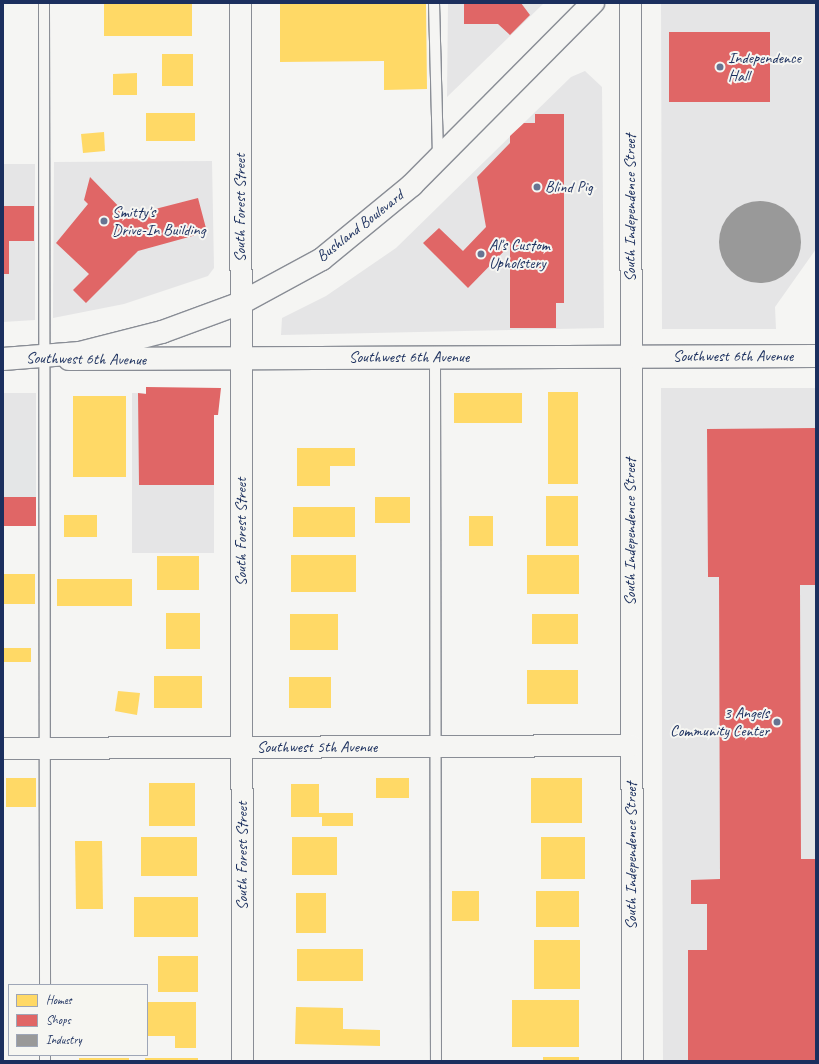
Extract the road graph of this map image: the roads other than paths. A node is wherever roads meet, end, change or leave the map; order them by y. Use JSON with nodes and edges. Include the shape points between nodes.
{"nodes":[{"id":1,"x":44,"y":3,"type":"edge"},
{"id":2,"x":240,"y":3,"type":"edge"},
{"id":3,"x":434,"y":3,"type":"edge"},
{"id":4,"x":593,"y":3,"type":"edge"},
{"id":5,"x":630,"y":3,"type":"edge"},
{"id":6,"x":438,"y":160,"type":"junction"},
{"id":7,"x":240,"y":303,"type":"junction"},
{"id":8,"x":629,"y":356,"type":"junction"},
{"id":9,"x":816,"y":356,"type":"edge"},
{"id":10,"x":435,"y":357,"type":"junction"},
{"id":11,"x":240,"y":358,"type":"junction"},
{"id":12,"x":3,"y":359,"type":"edge"},
{"id":13,"x":44,"y":359,"type":"junction"},
{"id":14,"x":631,"y":745,"type":"junction"},
{"id":15,"x":435,"y":746,"type":"junction"},
{"id":16,"x":242,"y":747,"type":"junction"},
{"id":17,"x":3,"y":748,"type":"edge"},
{"id":18,"x":46,"y":748,"type":"junction"},
{"id":19,"x":45,"y":984,"type":"edge"},
{"id":20,"x":242,"y":1061,"type":"edge"},
{"id":21,"x":436,"y":1061,"type":"edge"},
{"id":22,"x":632,"y":1061,"type":"edge"}],
"edges":[{"from":1,"to":13,"type":"lane"},
{"from":2,"to":7,"type":"street","name":"South Forest Street"},
{"from":3,"to":6,"type":"lane"},
{"from":4,"to":6,"type":"street","name":"Bushland Boulevard"},
{"from":5,"to":8,"type":"street","name":"South Independence Street"},
{"from":6,"to":7,"type":"street","name":"Bushland Boulevard","via":[[344,243]]},
{"from":7,"to":11,"type":"street","name":"South Forest Street"},
{"from":7,"to":13,"type":"street","name":"Bushland Boulevard","via":[[143,338]]},
{"from":8,"to":9,"type":"street","name":"Southwest 6th Avenue"},
{"from":8,"to":10,"type":"street","name":"Southwest 6th Avenue"},
{"from":8,"to":14,"type":"street","name":"South Independence Street"},
{"from":10,"to":11,"type":"street","name":"Southwest 6th Avenue"},
{"from":10,"to":15,"type":"lane"},
{"from":11,"to":13,"type":"street","name":"Southwest 6th Avenue"},
{"from":11,"to":16,"type":"street","name":"South Forest Street"},
{"from":12,"to":13,"type":"street","name":"Southwest 6th Avenue"},
{"from":13,"to":18,"type":"lane"},
{"from":14,"to":15,"type":"street","name":"Southwest 5th Avenue"},
{"from":14,"to":22,"type":"street","name":"South Independence Street"},
{"from":15,"to":16,"type":"street","name":"Southwest 5th Avenue"},
{"from":15,"to":21,"type":"lane"},
{"from":16,"to":18,"type":"street","name":"Southwest 5th Avenue"},
{"from":16,"to":20,"type":"street","name":"South Forest Street"},
{"from":17,"to":18,"type":"street","name":"Southwest 5th Avenue"},
{"from":18,"to":19,"type":"lane"}]}
